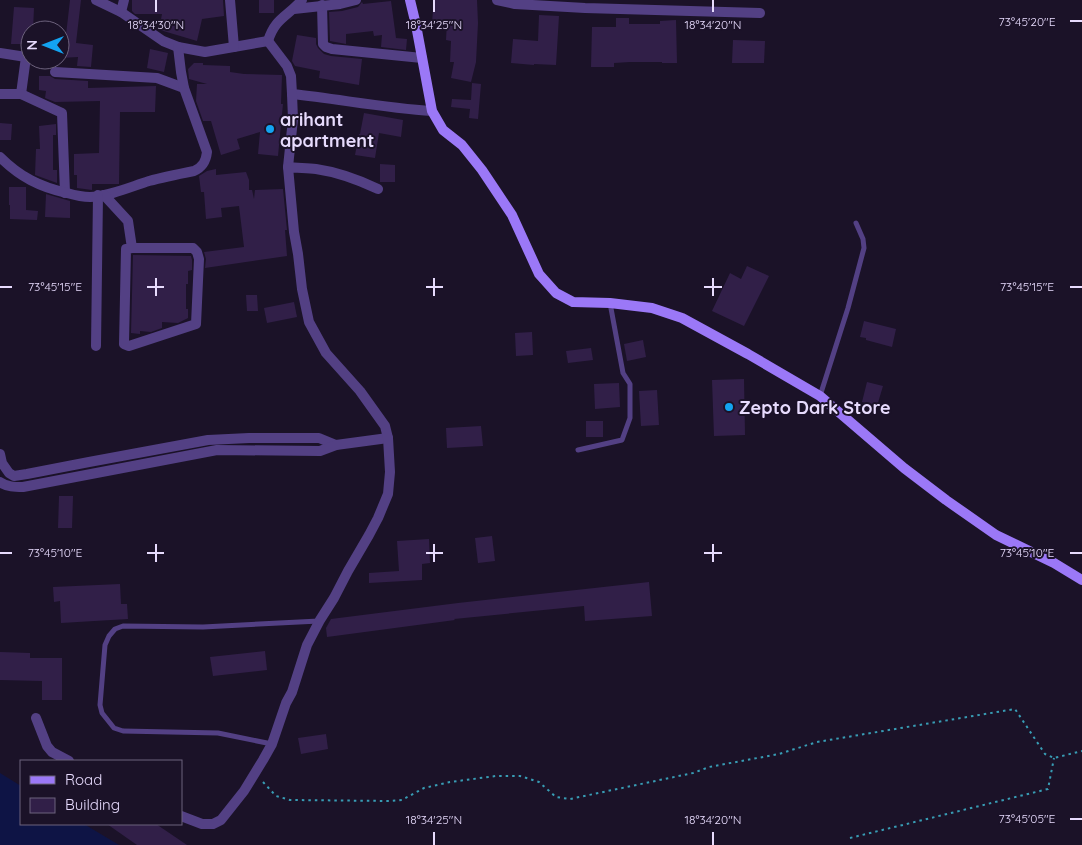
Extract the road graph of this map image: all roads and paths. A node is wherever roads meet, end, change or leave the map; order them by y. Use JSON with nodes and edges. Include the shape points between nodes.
{"nodes":[{"id":1,"x":96,"y":0,"type":"edge"},
{"id":2,"x":124,"y":0,"type":"edge"},
{"id":3,"x":230,"y":0,"type":"edge"},
{"id":4,"x":302,"y":0,"type":"edge"},
{"id":5,"x":356,"y":0,"type":"edge"},
{"id":6,"x":410,"y":0,"type":"edge"},
{"id":7,"x":497,"y":0,"type":"edge"},
{"id":8,"x":633,"y":5,"type":"edge"},
{"id":9,"x":322,"y":6,"type":"junction"},
{"id":10,"x":294,"y":8,"type":"junction"},
{"id":11,"x":121,"y":12,"type":"junction"},
{"id":12,"x":760,"y":13,"type":"dead end"},
{"id":13,"x":268,"y":41,"type":"junction"},
{"id":14,"x":178,"y":47,"type":"junction"},
{"id":15,"x":234,"y":47,"type":"junction"},
{"id":16,"x":0,"y":53,"type":"edge"},
{"id":17,"x":422,"y":58,"type":"junction"},
{"id":18,"x":55,"y":72,"type":"dead end"},
{"id":19,"x":184,"y":88,"type":"junction"},
{"id":20,"x":0,"y":94,"type":"edge"},
{"id":21,"x":21,"y":94,"type":"junction"},
{"id":22,"x":292,"y":94,"type":"junction"},
{"id":23,"x":432,"y":111,"type":"junction"},
{"id":24,"x":0,"y":157,"type":"edge"},
{"id":25,"x":288,"y":167,"type":"junction"},
{"id":26,"x":378,"y":189,"type":"dead end"},
{"id":27,"x":65,"y":193,"type":"junction"},
{"id":28,"x":101,"y":195,"type":"junction"},
{"id":29,"x":856,"y":223,"type":"dead end"},
{"id":30,"x":132,"y":248,"type":"junction"},
{"id":31,"x":610,"y":303,"type":"junction"},
{"id":32,"x":96,"y":346,"type":"dead end"},
{"id":33,"x":820,"y":396,"type":"junction"},
{"id":34,"x":388,"y":438,"type":"junction"},
{"id":35,"x":336,"y":445,"type":"junction"},
{"id":36,"x":578,"y":450,"type":"dead end"},
{"id":37,"x":0,"y":454,"type":"edge"},
{"id":38,"x":0,"y":482,"type":"edge"},
{"id":39,"x":1082,"y":580,"type":"edge"},
{"id":40,"x":320,"y":620,"type":"junction"},
{"id":41,"x":36,"y":718,"type":"dead end"},
{"id":42,"x":272,"y":744,"type":"junction"},
{"id":43,"x":1082,"y":751,"type":"edge"},
{"id":44,"x":1054,"y":758,"type":"junction"},
{"id":45,"x":67,"y":760,"type":"edge"},
{"id":46,"x":255,"y":774,"type":"junction"},
{"id":47,"x":182,"y":816,"type":"edge"},
{"id":48,"x":850,"y":838,"type":"dead end"}],
"edges":[{"from":1,"to":11,"type":"street"},
{"from":2,"to":11,"type":"street"},
{"from":3,"to":15,"type":"street"},
{"from":4,"to":10,"type":"street"},
{"from":5,"to":9,"type":"street"},
{"from":6,"to":17,"type":"main road"},
{"from":7,"to":8,"type":"street","via":[[515,4]]},
{"from":8,"to":12,"type":"street"},
{"from":9,"to":10,"type":"street"},
{"from":9,"to":17,"type":"street","via":[[326,47]]},
{"from":10,"to":13,"type":"street","via":[[277,22]]},
{"from":11,"to":14,"type":"street","via":[[163,41]]},
{"from":13,"to":15,"type":"street"},
{"from":13,"to":22,"type":"street","via":[[287,66]]},
{"from":14,"to":15,"type":"street","via":[[205,52]]},
{"from":14,"to":19,"type":"street"},
{"from":16,"to":21,"type":"street","via":[[26,57]]},
{"from":17,"to":23,"type":"main road"},
{"from":18,"to":19,"type":"street","via":[[157,78]]},
{"from":19,"to":28,"type":"street","via":[[207,152],[206,161],[194,171]]},
{"from":20,"to":21,"type":"street"},
{"from":21,"to":27,"type":"street","via":[[62,113]]},
{"from":22,"to":23,"type":"street"},
{"from":22,"to":25,"type":"street"},
{"from":23,"to":31,"type":"main road","via":[[443,130],[462,145],[482,170],[512,215],[540,274],[556,293],[573,302]]},
{"from":24,"to":27,"type":"street","via":[[34,183]]},
{"from":25,"to":26,"type":"street","via":[[317,169]]},
{"from":25,"to":34,"type":"street","via":[[294,232],[309,322],[326,354],[360,391],[384,426]]},
{"from":27,"to":28,"type":"street","via":[[89,197]]},
{"from":28,"to":30,"type":"street","via":[[128,221]]},
{"from":28,"to":32,"type":"street"},
{"from":29,"to":33,"type":"lane","via":[[864,248]]},
{"from":30,"to":30,"type":"street","via":[[126,249],[124,344],[129,346],[196,324],[197,252],[193,248]]},
{"from":31,"to":33,"type":"main road","via":[[652,308],[682,318]]},
{"from":31,"to":36,"type":"lane","via":[[623,373],[630,384],[630,418],[622,440]]},
{"from":33,"to":39,"type":"main road","via":[[946,500],[996,534]]},
{"from":34,"to":35,"type":"street"},
{"from":34,"to":40,"type":"street","via":[[388,494],[369,535]]},
{"from":35,"to":37,"type":"street","via":[[319,438],[208,440],[14,476],[2,463]]},
{"from":35,"to":38,"type":"street","via":[[320,451],[217,450],[23,487]]},
{"from":40,"to":42,"type":"street"},
{"from":40,"to":42,"type":"lane","via":[[203,627],[123,626],[109,636],[105,645],[100,705],[114,728],[123,731],[218,733]]},
{"from":41,"to":45,"type":"street","via":[[47,746]]},
{"from":42,"to":46,"type":"street"},
{"from":43,"to":44,"type":"path"},
{"from":44,"to":46,"type":"path","via":[[1045,754],[1015,709],[817,742],[779,754],[570,799],[556,797],[540,782],[520,776],[496,776],[424,788],[402,800],[290,800],[276,796]]},
{"from":44,"to":48,"type":"path","via":[[1048,789]]},
{"from":46,"to":47,"type":"street","via":[[221,820],[202,824]]}]}
